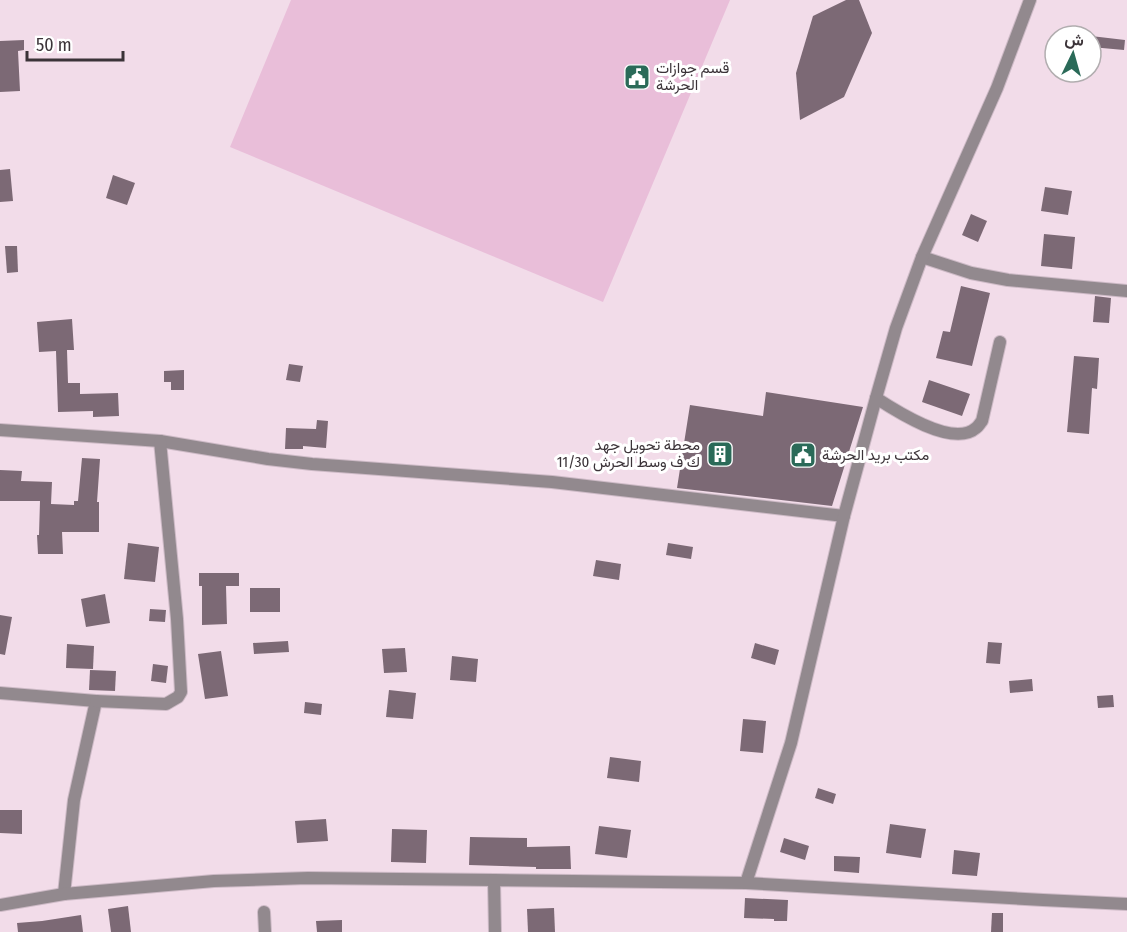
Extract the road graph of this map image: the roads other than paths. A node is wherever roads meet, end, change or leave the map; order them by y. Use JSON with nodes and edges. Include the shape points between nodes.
{"nodes":[{"id":1,"x":1030,"y":0,"type":"edge"},
{"id":2,"x":922,"y":257,"type":"junction"},
{"id":3,"x":1127,"y":291,"type":"edge"},
{"id":4,"x":999,"y":342,"type":"dead end"},
{"id":5,"x":876,"y":398,"type":"junction"},
{"id":6,"x":0,"y":430,"type":"edge"},
{"id":7,"x":160,"y":441,"type":"junction"},
{"id":8,"x":844,"y":516,"type":"junction"},
{"id":9,"x":0,"y":693,"type":"edge"},
{"id":10,"x":96,"y":701,"type":"junction"},
{"id":11,"x":495,"y":880,"type":"junction"},
{"id":12,"x":746,"y":883,"type":"junction"},
{"id":13,"x":64,"y":894,"type":"junction"},
{"id":14,"x":1127,"y":904,"type":"edge"},
{"id":15,"x":0,"y":905,"type":"edge"},
{"id":16,"x":264,"y":912,"type":"dead end"},
{"id":17,"x":265,"y":932,"type":"edge"},
{"id":18,"x":495,"y":932,"type":"edge"}],
"edges":[{"from":1,"to":2,"type":"street","via":[[997,88]]},
{"from":2,"to":3,"type":"street","via":[[1008,280]]},
{"from":2,"to":5,"type":"street"},
{"from":4,"to":5,"type":"street","via":[[982,421],[975,429],[964,433],[936,430]]},
{"from":5,"to":8,"type":"street"},
{"from":6,"to":7,"type":"street"},
{"from":7,"to":8,"type":"street","via":[[279,460],[552,482]]},
{"from":7,"to":10,"type":"street","via":[[181,692],[166,704]]},
{"from":8,"to":12,"type":"street","via":[[791,743]]},
{"from":9,"to":10,"type":"street"},
{"from":10,"to":13,"type":"street","via":[[74,800]]},
{"from":11,"to":12,"type":"street"},
{"from":11,"to":13,"type":"street","via":[[226,880]]},
{"from":11,"to":18,"type":"street"},
{"from":12,"to":14,"type":"street"},
{"from":13,"to":15,"type":"street"},
{"from":16,"to":17,"type":"street"}]}
